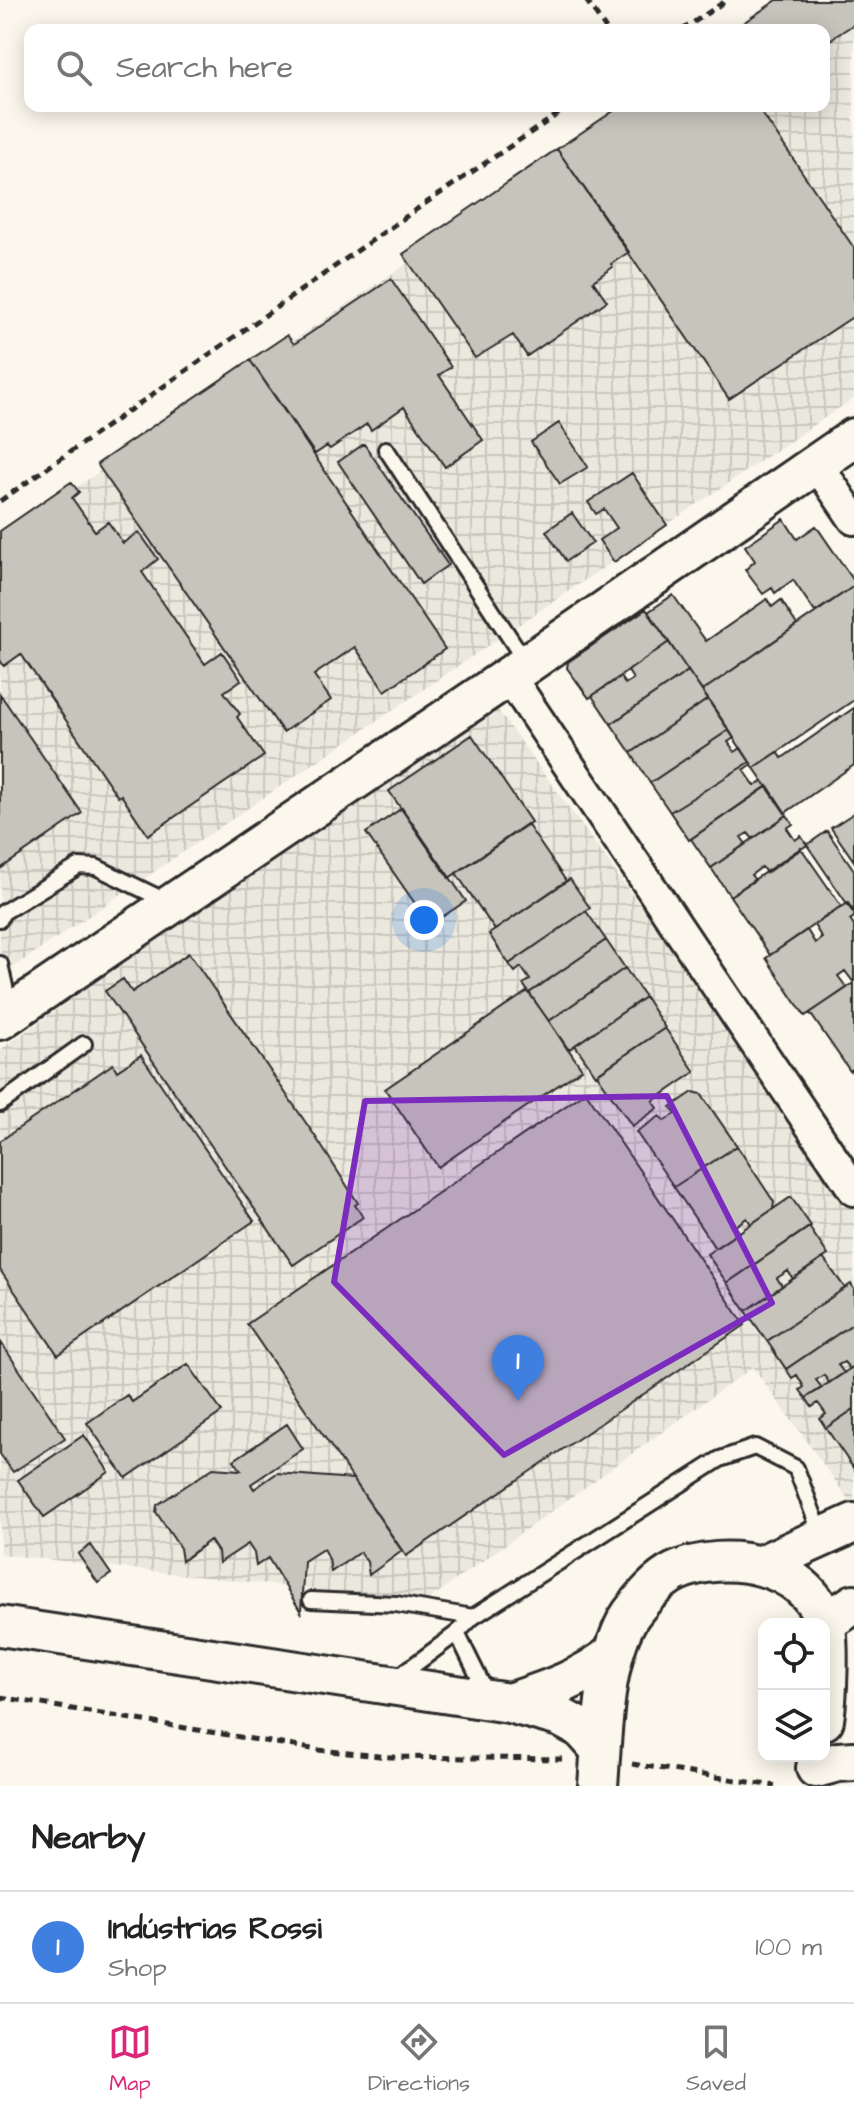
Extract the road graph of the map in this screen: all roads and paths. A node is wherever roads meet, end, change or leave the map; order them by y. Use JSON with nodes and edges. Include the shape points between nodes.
{"nodes":[{"id":1,"x":586,"y":0,"type":"edge"},
{"id":2,"x":727,"y":0,"type":"edge"},
{"id":3,"x":603,"y":24,"type":"edge"},
{"id":4,"x":691,"y":24,"type":"edge"},
{"id":5,"x":561,"y":112,"type":"edge"},
{"id":6,"x":854,"y":438,"type":"edge"},
{"id":7,"x":386,"y":449,"type":"dead end"},
{"id":8,"x":816,"y":463,"type":"junction"},
{"id":9,"x":0,"y":501,"type":"edge"},
{"id":10,"x":854,"y":519,"type":"edge"},
{"id":11,"x":518,"y":670,"type":"junction"},
{"id":12,"x":172,"y":904,"type":"junction"},
{"id":13,"x":0,"y":919,"type":"edge"},
{"id":14,"x":0,"y":964,"type":"edge"},
{"id":15,"x":5,"y":1017,"type":"edge"},
{"id":16,"x":84,"y":1044,"type":"dead end"},
{"id":17,"x":0,"y":1104,"type":"edge"},
{"id":18,"x":854,"y":1190,"type":"edge"},
{"id":19,"x":838,"y":1530,"type":"edge"},
{"id":20,"x":763,"y":1564,"type":"junction"},
{"id":21,"x":311,"y":1600,"type":"dead end"},
{"id":22,"x":840,"y":1614,"type":"edge"},
{"id":23,"x":473,"y":1617,"type":"junction"},
{"id":24,"x":0,"y":1626,"type":"edge"},
{"id":25,"x":457,"y":1633,"type":"junction"},
{"id":26,"x":614,"y":1653,"type":"junction"},
{"id":27,"x":387,"y":1685,"type":"junction"},
{"id":28,"x":0,"y":1697,"type":"edge"},
{"id":29,"x":500,"y":1702,"type":"junction"},
{"id":30,"x":835,"y":1714,"type":"edge"},
{"id":31,"x":854,"y":1761,"type":"edge"},
{"id":32,"x":599,"y":1764,"type":"edge"},
{"id":33,"x":816,"y":1770,"type":"edge"},
{"id":34,"x":775,"y":1786,"type":"edge"}],
"edges":[{"from":1,"to":3,"type":"path"},
{"from":2,"to":4,"type":"path"},
{"from":5,"to":9,"type":"path"},
{"from":6,"to":8,"type":"street"},
{"from":7,"to":11,"type":"lane"},
{"from":8,"to":10,"type":"street"},
{"from":8,"to":11,"type":"street"},
{"from":11,"to":12,"type":"street"},
{"from":11,"to":18,"type":"street"},
{"from":12,"to":13,"type":"lane","via":[[96,867],[79,866]]},
{"from":12,"to":15,"type":"street"},
{"from":14,"to":15,"type":"lane"},
{"from":16,"to":17,"type":"lane"},
{"from":19,"to":20,"type":"street"},
{"from":19,"to":23,"type":"lane","via":[[796,1468],[755,1447],[720,1459]]},
{"from":20,"to":22,"type":"street"},
{"from":20,"to":26,"type":"street","via":[[698,1564],[673,1573],[630,1616]]},
{"from":21,"to":23,"type":"lane","via":[[396,1604]]},
{"from":22,"to":30,"type":"street"},
{"from":23,"to":25,"type":"lane"},
{"from":24,"to":27,"type":"street"},
{"from":25,"to":27,"type":"lane"},
{"from":25,"to":29,"type":"lane"},
{"from":26,"to":29,"type":"street","via":[[579,1678]]},
{"from":26,"to":32,"type":"street"},
{"from":27,"to":29,"type":"street"},
{"from":28,"to":32,"type":"path","via":[[318,1750]]},
{"from":29,"to":32,"type":"street","via":[[560,1717],[582,1729]]},
{"from":31,"to":33,"type":"street"},
{"from":32,"to":34,"type":"path"}]}
